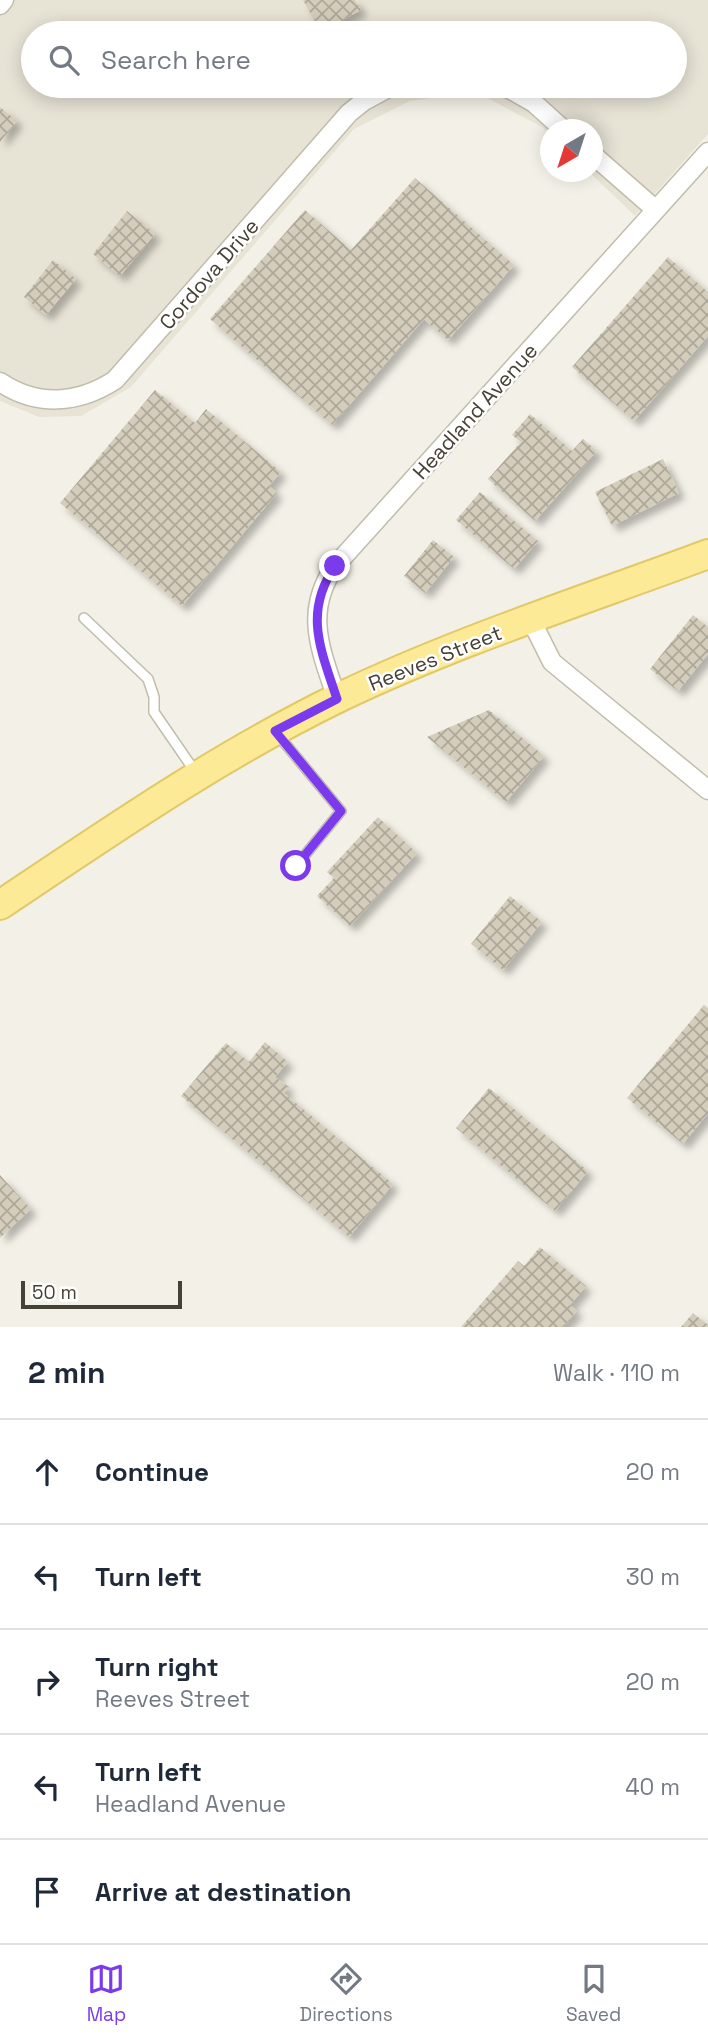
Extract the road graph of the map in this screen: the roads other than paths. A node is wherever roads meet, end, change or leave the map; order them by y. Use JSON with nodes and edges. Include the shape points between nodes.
{"nodes":[{"id":1,"x":4,"y":0,"type":"edge"},
{"id":2,"x":0,"y":5,"type":"edge"},
{"id":3,"x":369,"y":98,"type":"edge"},
{"id":4,"x":525,"y":98,"type":"edge"},
{"id":5,"x":552,"y":119,"type":"edge"},
{"id":6,"x":708,"y":152,"type":"edge"},
{"id":7,"x":603,"y":163,"type":"edge"},
{"id":8,"x":656,"y":210,"type":"junction"},
{"id":9,"x":0,"y":382,"type":"edge"},
{"id":10,"x":708,"y":554,"type":"edge"},
{"id":11,"x":84,"y":618,"type":"dead end"},
{"id":12,"x":531,"y":620,"type":"junction"},
{"id":13,"x":337,"y":699,"type":"junction"},
{"id":14,"x":275,"y":731,"type":"junction"},
{"id":15,"x":199,"y":777,"type":"junction"},
{"id":16,"x":708,"y":789,"type":"edge"},
{"id":17,"x":296,"y":866,"type":"dead end"},
{"id":18,"x":0,"y":905,"type":"edge"}],
"edges":[{"from":1,"to":2,"type":"street"},
{"from":3,"to":9,"type":"street","name":"Cordova Drive","via":[[349,113],[115,380],[90,394],[61,400],[26,396]]},
{"from":4,"to":5,"type":"street"},
{"from":6,"to":8,"type":"street","name":"Headland Avenue"},
{"from":7,"to":8,"type":"street"},
{"from":8,"to":13,"type":"street","name":"Headland Avenue","via":[[335,566],[318,604],[316,621]]},
{"from":10,"to":12,"type":"main road","name":"Reeves Street"},
{"from":11,"to":15,"type":"lane","via":[[148,679],[154,712]]},
{"from":12,"to":13,"type":"main road","name":"Reeves Street"},
{"from":12,"to":16,"type":"street","via":[[552,662]]},
{"from":13,"to":14,"type":"main road","name":"Reeves Street"},
{"from":14,"to":15,"type":"main road","name":"Reeves Street"},
{"from":14,"to":17,"type":"lane","via":[[341,811]]},
{"from":15,"to":18,"type":"main road","name":"Reeves Street"}]}
